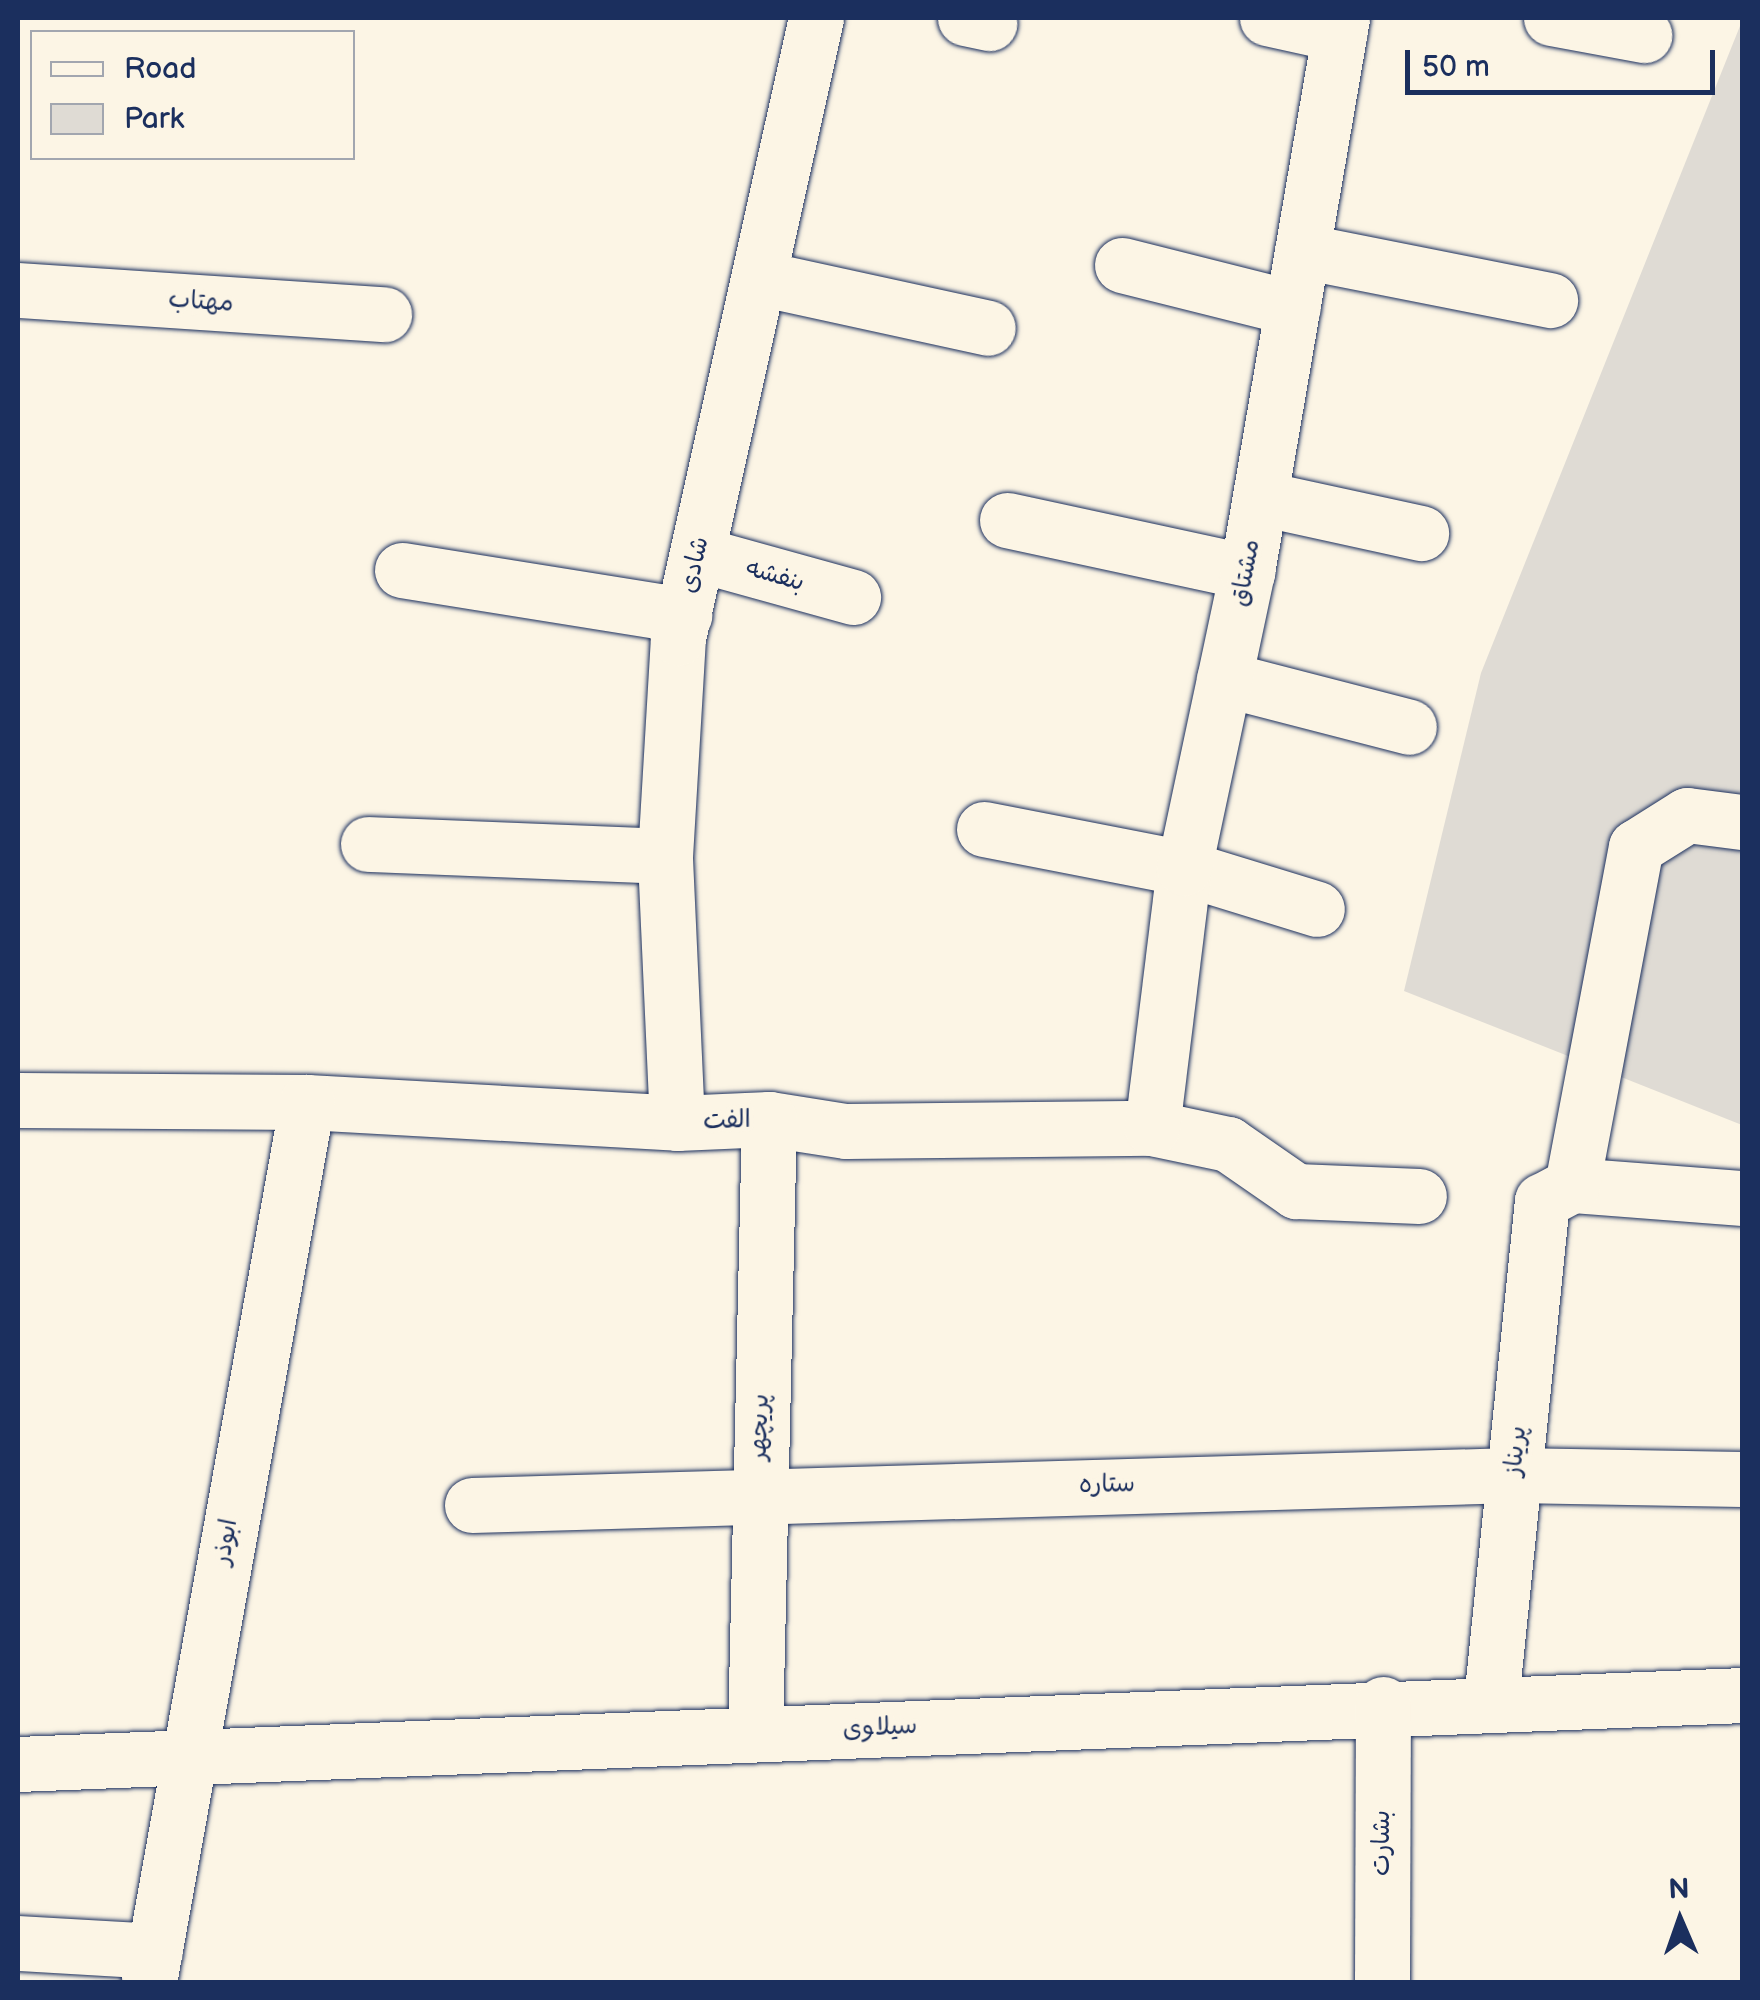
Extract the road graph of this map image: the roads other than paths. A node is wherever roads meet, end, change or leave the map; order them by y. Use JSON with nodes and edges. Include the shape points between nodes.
{"nodes":[{"id":1,"x":816,"y":18,"type":"edge"},
{"id":2,"x":1267,"y":18,"type":"edge"},
{"id":3,"x":1552,"y":18,"type":"edge"},
{"id":4,"x":1341,"y":26,"type":"edge"},
{"id":5,"x":1644,"y":36,"type":"dead end"},
{"id":6,"x":1302,"y":251,"type":"junction"},
{"id":7,"x":1122,"y":265,"type":"dead end"},
{"id":8,"x":764,"y":279,"type":"junction"},
{"id":9,"x":18,"y":290,"type":"edge"},
{"id":10,"x":1550,"y":300,"type":"dead end"},
{"id":11,"x":1293,"y":308,"type":"junction"},
{"id":12,"x":384,"y":314,"type":"dead end"},
{"id":13,"x":988,"y":328,"type":"dead end"},
{"id":14,"x":1260,"y":498,"type":"junction"},
{"id":15,"x":1007,"y":520,"type":"dead end"},
{"id":16,"x":1421,"y":533,"type":"dead end"},
{"id":17,"x":698,"y":554,"type":"junction"},
{"id":18,"x":402,"y":570,"type":"dead end"},
{"id":19,"x":1247,"y":572,"type":"junction"},
{"id":20,"x":853,"y":597,"type":"dead end"},
{"id":21,"x":684,"y":615,"type":"junction"},
{"id":22,"x":1224,"y":679,"type":"junction"},
{"id":23,"x":1409,"y":727,"type":"dead end"},
{"id":24,"x":1742,"y":822,"type":"edge"},
{"id":25,"x":984,"y":829,"type":"dead end"},
{"id":26,"x":368,"y":844,"type":"dead end"},
{"id":27,"x":665,"y":856,"type":"junction"},
{"id":28,"x":1184,"y":868,"type":"junction"},
{"id":29,"x":1317,"y":908,"type":"dead end"},
{"id":30,"x":18,"y":1100,"type":"edge"},
{"id":31,"x":307,"y":1102,"type":"junction"},
{"id":32,"x":768,"y":1119,"type":"junction"},
{"id":33,"x":677,"y":1123,"type":"junction"},
{"id":34,"x":1152,"y":1128,"type":"junction"},
{"id":35,"x":1557,"y":1193,"type":"junction"},
{"id":36,"x":1419,"y":1196,"type":"dead end"},
{"id":37,"x":1742,"y":1198,"type":"edge"},
{"id":38,"x":1514,"y":1475,"type":"junction"},
{"id":39,"x":1742,"y":1480,"type":"edge"},
{"id":40,"x":758,"y":1493,"type":"junction"},
{"id":41,"x":472,"y":1505,"type":"dead end"},
{"id":42,"x":1742,"y":1694,"type":"edge"},
{"id":43,"x":1490,"y":1701,"type":"junction"},
{"id":44,"x":1383,"y":1704,"type":"junction"},
{"id":45,"x":755,"y":1734,"type":"junction"},
{"id":46,"x":186,"y":1762,"type":"junction"},
{"id":47,"x":18,"y":1764,"type":"edge"},
{"id":48,"x":18,"y":1943,"type":"edge"},
{"id":49,"x":152,"y":1967,"type":"edge"},
{"id":50,"x":1382,"y":1982,"type":"edge"}],
"edges":[{"from":1,"to":8,"type":"street","name":"شادی"},
{"from":2,"to":4,"type":"street"},
{"from":3,"to":5,"type":"street"},
{"from":4,"to":6,"type":"street","name":"مشتاق"},
{"from":6,"to":10,"type":"street"},
{"from":6,"to":11,"type":"street","name":"مشتاق"},
{"from":7,"to":11,"type":"street"},
{"from":8,"to":13,"type":"street"},
{"from":8,"to":17,"type":"street","name":"شادی"},
{"from":9,"to":12,"type":"street","name":"مهتاب"},
{"from":11,"to":14,"type":"street","name":"مشتاق"},
{"from":14,"to":16,"type":"street"},
{"from":14,"to":19,"type":"street","name":"مشتاق"},
{"from":15,"to":19,"type":"street"},
{"from":17,"to":20,"type":"street","name":"بنفشه"},
{"from":17,"to":21,"type":"street","name":"شادی"},
{"from":18,"to":21,"type":"street"},
{"from":19,"to":22,"type":"street","name":"مشتاق"},
{"from":21,"to":27,"type":"street","name":"شادی"},
{"from":22,"to":23,"type":"street"},
{"from":22,"to":28,"type":"street","name":"مشتاق"},
{"from":24,"to":35,"type":"street","name":"پریناز","via":[[1687,815],[1636,847]]},
{"from":25,"to":28,"type":"street"},
{"from":26,"to":27,"type":"street"},
{"from":27,"to":33,"type":"street","name":"شادی"},
{"from":28,"to":29,"type":"street"},
{"from":28,"to":34,"type":"street","name":"مشتاق"},
{"from":30,"to":31,"type":"street","name":"الفت"},
{"from":31,"to":33,"type":"street","name":"الفت"},
{"from":31,"to":46,"type":"street","name":"ابوذر"},
{"from":32,"to":33,"type":"street","name":"الفت"},
{"from":32,"to":34,"type":"street","name":"الفت","via":[[846,1131]]},
{"from":32,"to":40,"type":"street","name":"پریچهر"},
{"from":34,"to":36,"type":"street","name":"الفت","via":[[1228,1144],[1296,1191]]},
{"from":35,"to":37,"type":"street"},
{"from":35,"to":38,"type":"street","name":"پریناز"},
{"from":38,"to":39,"type":"street","name":"ستاره"},
{"from":38,"to":40,"type":"street","name":"ستاره"},
{"from":38,"to":43,"type":"street","name":"پریناز"},
{"from":40,"to":41,"type":"street","name":"ستاره"},
{"from":40,"to":45,"type":"street","name":"پریچهر"},
{"from":42,"to":43,"type":"street","name":"سیلاوی"},
{"from":43,"to":44,"type":"street","name":"سیلاوی"},
{"from":44,"to":45,"type":"street","name":"سیلاوی"},
{"from":44,"to":50,"type":"street","name":"بشارت"},
{"from":45,"to":46,"type":"street","name":"سیلاوی"},
{"from":46,"to":47,"type":"street","name":"سیلاوی"},
{"from":46,"to":49,"type":"street","name":"ابوذر"},
{"from":48,"to":49,"type":"street"}]}
